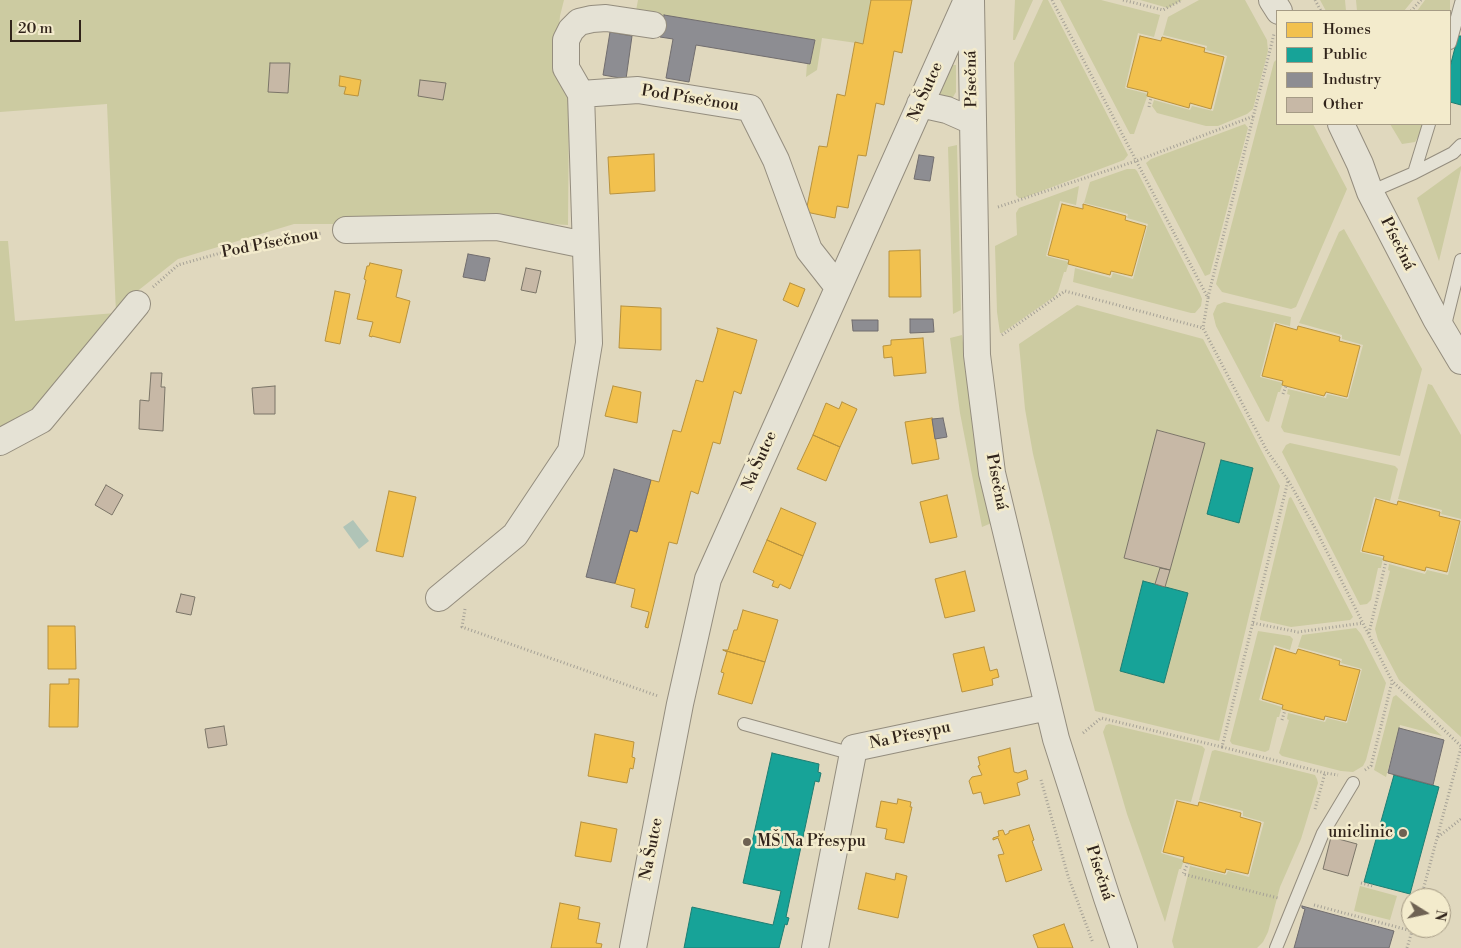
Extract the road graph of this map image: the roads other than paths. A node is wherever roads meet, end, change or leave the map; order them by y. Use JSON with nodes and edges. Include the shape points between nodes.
{"nodes":[{"id":1,"x":967,"y":0,"type":"edge"},
{"id":2,"x":971,"y":0,"type":"edge"},
{"id":3,"x":1272,"y":0,"type":"edge"},
{"id":4,"x":1461,"y":3,"type":"edge"},
{"id":5,"x":1276,"y":16,"type":"edge"},
{"id":6,"x":653,"y":25,"type":"dead end"},
{"id":7,"x":1451,"y":39,"type":"edge"},
{"id":8,"x":581,"y":94,"type":"junction"},
{"id":9,"x":920,"y":104,"type":"junction"},
{"id":10,"x":972,"y":121,"type":"junction"},
{"id":11,"x":1341,"y":125,"type":"edge"},
{"id":12,"x":1429,"y":125,"type":"edge"},
{"id":13,"x":1461,"y":145,"type":"edge"},
{"id":14,"x":1414,"y":174,"type":"junction"},
{"id":15,"x":1370,"y":192,"type":"junction"},
{"id":16,"x":346,"y":230,"type":"road end"},
{"id":17,"x":585,"y":245,"type":"junction"},
{"id":18,"x":1461,"y":260,"type":"edge"},
{"id":19,"x":838,"y":287,"type":"junction"},
{"id":20,"x":137,"y":304,"type":"road end"},
{"id":21,"x":1443,"y":331,"type":"junction"},
{"id":22,"x":1461,"y":361,"type":"edge"},
{"id":23,"x":0,"y":442,"type":"edge"},
{"id":24,"x":439,"y":598,"type":"dead end"},
{"id":25,"x":1048,"y":707,"type":"junction"},
{"id":26,"x":744,"y":724,"type":"dead end"},
{"id":27,"x":853,"y":754,"type":"junction"},
{"id":28,"x":1352,"y":778,"type":"road end"},
{"id":29,"x":633,"y":948,"type":"edge"},
{"id":30,"x":815,"y":948,"type":"edge"},
{"id":31,"x":1124,"y":948,"type":"edge"},
{"id":32,"x":1276,"y":948,"type":"edge"}],
"edges":[{"from":1,"to":9,"type":"street","name":"Na Šutce"},
{"from":2,"to":10,"type":"street","name":"Písečná"},
{"from":3,"to":5,"type":"street"},
{"from":4,"to":7,"type":"lane"},
{"from":6,"to":8,"type":"street","via":[[606,18],[579,22],[566,40],[566,68]]},
{"from":8,"to":17,"type":"street"},
{"from":8,"to":19,"type":"street","name":"Pod Písečnou","via":[[638,90],[750,108],[776,160],[809,250]]},
{"from":9,"to":10,"type":"street","via":[[957,113]]},
{"from":9,"to":19,"type":"street","name":"Na Šutce"},
{"from":10,"to":25,"type":"street","name":"Písečná","via":[[977,355],[992,473]]},
{"from":11,"to":15,"type":"street","name":"Písečná"},
{"from":12,"to":14,"type":"lane"},
{"from":13,"to":14,"type":"lane"},
{"from":14,"to":15,"type":"lane"},
{"from":15,"to":21,"type":"street","name":"Písečná"},
{"from":16,"to":17,"type":"street","via":[[497,227]]},
{"from":17,"to":24,"type":"street","via":[[589,343],[571,451],[514,535]]},
{"from":18,"to":21,"type":"lane"},
{"from":19,"to":29,"type":"street","name":"Na Šutce","via":[[708,579],[680,704]]},
{"from":20,"to":23,"type":"street","via":[[41,420]]},
{"from":21,"to":22,"type":"street","name":"Písečná"},
{"from":25,"to":27,"type":"street","name":"Na Přesypu","via":[[854,748]]},
{"from":25,"to":31,"type":"street","name":"Písečná"},
{"from":26,"to":27,"type":"lane"},
{"from":27,"to":30,"type":"street","name":"Na Přesypu"},
{"from":28,"to":32,"type":"lane","via":[[1323,833]]}]}
